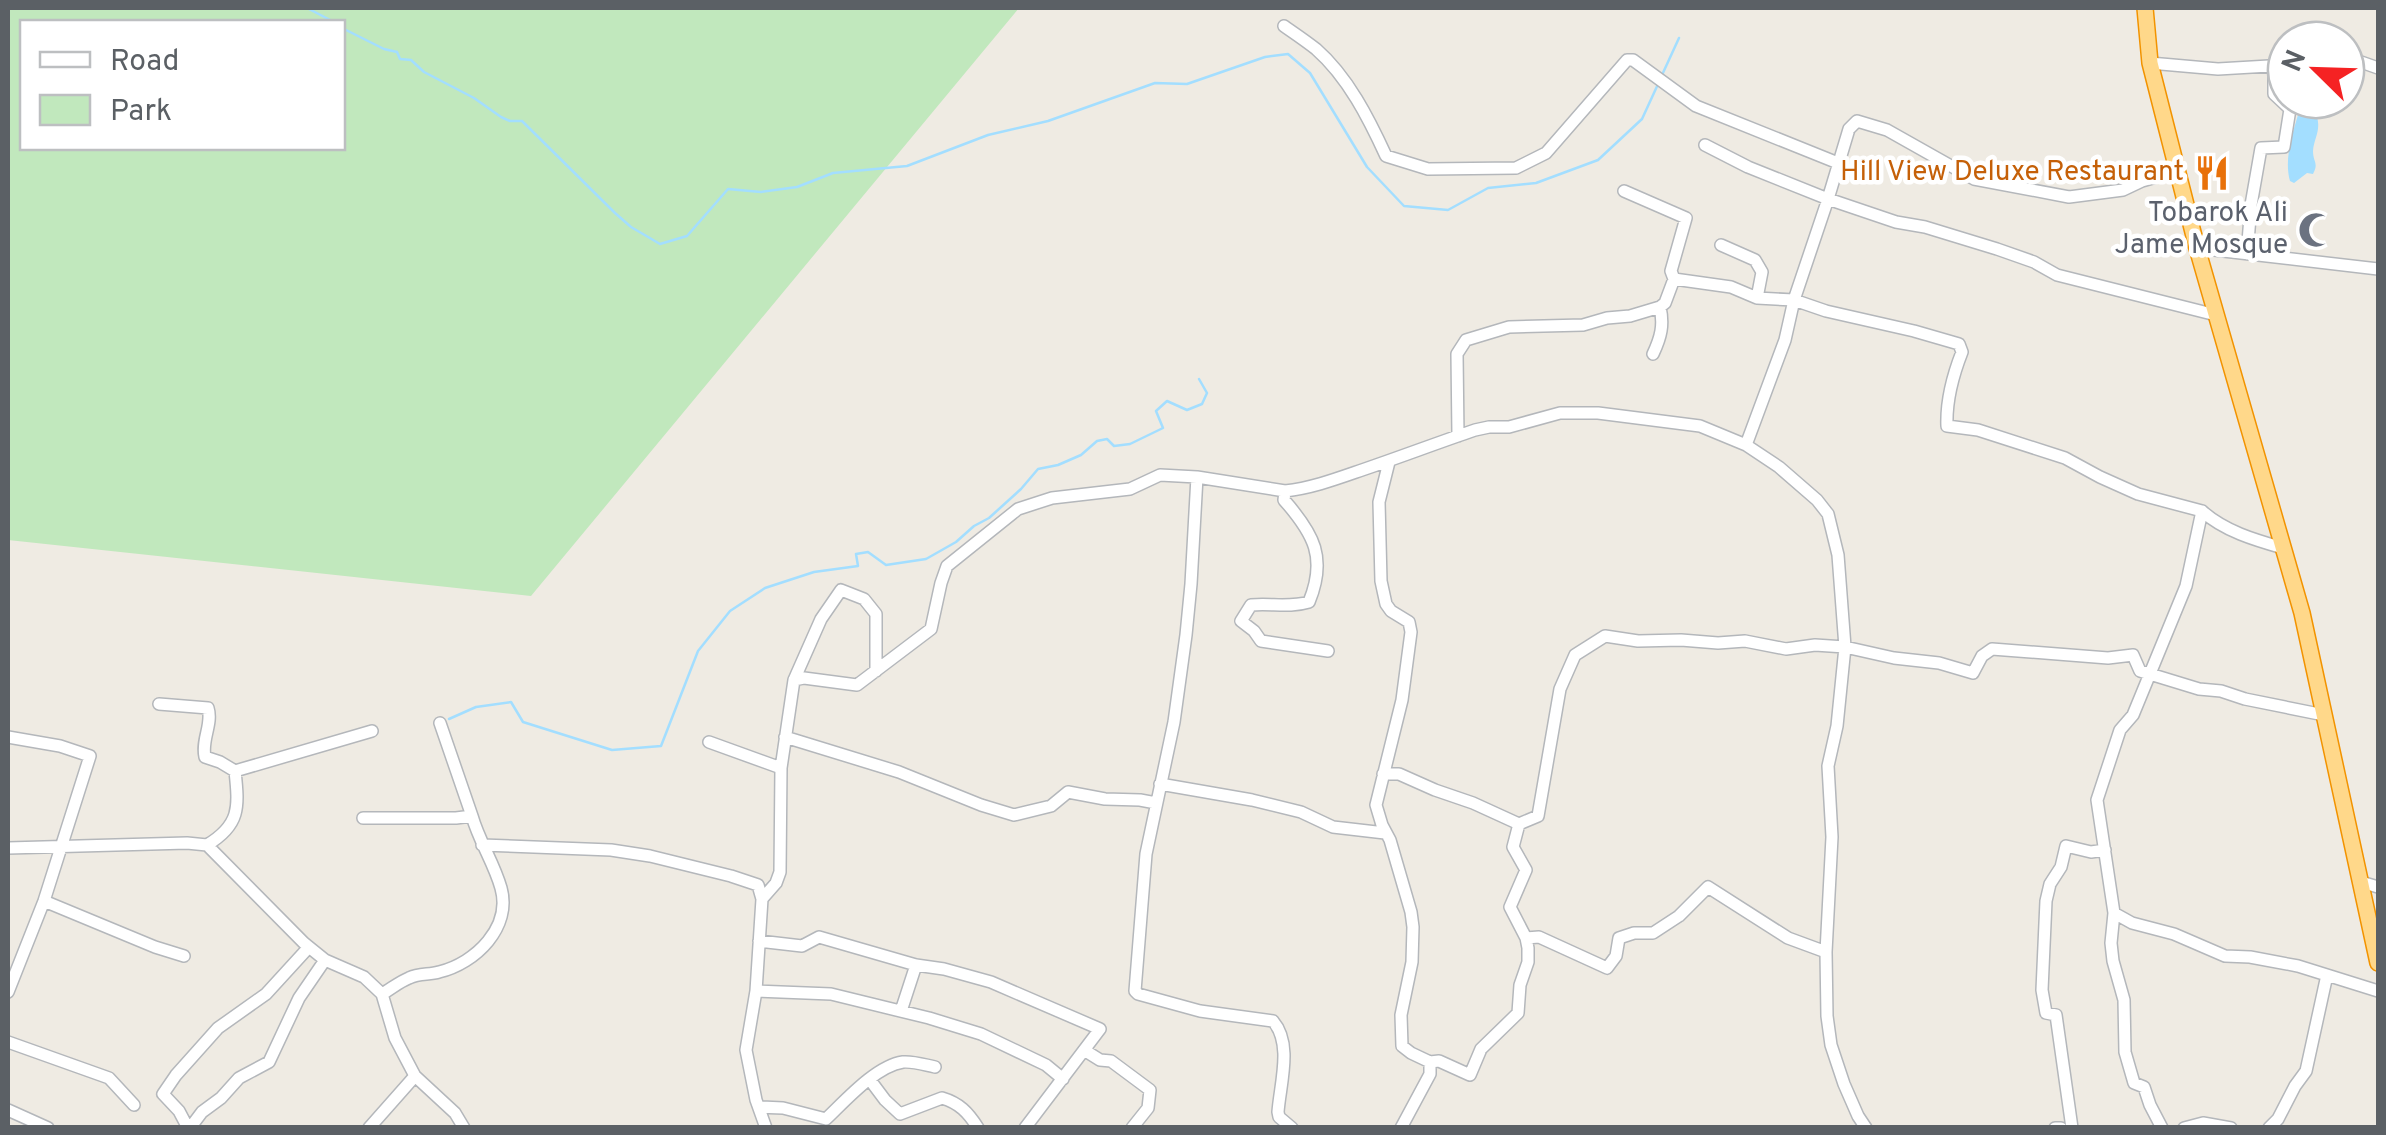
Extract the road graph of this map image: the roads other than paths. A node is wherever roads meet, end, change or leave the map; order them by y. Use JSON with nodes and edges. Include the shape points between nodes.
{"nodes":[{"id":1,"x":2145,"y":8,"type":"edge"},
{"id":2,"x":1284,"y":26,"type":"dead end"},
{"id":3,"x":2150,"y":63,"type":"junction"},
{"id":4,"x":2266,"y":67,"type":"edge"},
{"id":5,"x":2288,"y":120,"type":"edge"},
{"id":6,"x":1705,"y":144,"type":"dead end"},
{"id":7,"x":1838,"y":164,"type":"junction"},
{"id":8,"x":2177,"y":171,"type":"junction"},
{"id":9,"x":1624,"y":191,"type":"dead end"},
{"id":10,"x":1828,"y":198,"type":"junction"},
{"id":11,"x":1721,"y":245,"type":"dead end"},
{"id":12,"x":2197,"y":248,"type":"junction"},
{"id":13,"x":2248,"y":254,"type":"junction"},
{"id":14,"x":2378,"y":269,"type":"edge"},
{"id":15,"x":1674,"y":278,"type":"junction"},
{"id":16,"x":1757,"y":298,"type":"junction"},
{"id":17,"x":1794,"y":300,"type":"junction"},
{"id":18,"x":1660,"y":308,"type":"junction"},
{"id":19,"x":2216,"y":315,"type":"junction"},
{"id":20,"x":1653,"y":354,"type":"dead end"},
{"id":21,"x":1458,"y":436,"type":"junction"},
{"id":22,"x":1746,"y":445,"type":"junction"},
{"id":23,"x":1388,"y":462,"type":"junction"},
{"id":24,"x":1197,"y":477,"type":"junction"},
{"id":25,"x":1285,"y":491,"type":"junction"},
{"id":26,"x":2202,"y":512,"type":"junction"},
{"id":27,"x":2283,"y":548,"type":"junction"},
{"id":28,"x":1845,"y":646,"type":"junction"},
{"id":29,"x":1328,"y":651,"type":"dead end"},
{"id":30,"x":876,"y":671,"type":"junction"},
{"id":31,"x":2150,"y":674,"type":"junction"},
{"id":32,"x":794,"y":680,"type":"junction"},
{"id":33,"x":159,"y":704,"type":"dead end"},
{"id":34,"x":2324,"y":715,"type":"junction"},
{"id":35,"x":440,"y":723,"type":"dead end"},
{"id":36,"x":372,"y":730,"type":"dead end"},
{"id":37,"x":8,"y":738,"type":"edge"},
{"id":38,"x":786,"y":738,"type":"junction"},
{"id":39,"x":710,"y":742,"type":"dead end"},
{"id":40,"x":781,"y":768,"type":"junction"},
{"id":41,"x":235,"y":771,"type":"junction"},
{"id":42,"x":1383,"y":774,"type":"junction"},
{"id":43,"x":1160,"y":784,"type":"junction"},
{"id":44,"x":1156,"y":803,"type":"junction"},
{"id":45,"x":472,"y":816,"type":"junction"},
{"id":46,"x":364,"y":818,"type":"dead end"},
{"id":47,"x":1519,"y":824,"type":"junction"},
{"id":48,"x":1386,"y":833,"type":"junction"},
{"id":49,"x":206,"y":845,"type":"junction"},
{"id":50,"x":482,"y":845,"type":"junction"},
{"id":51,"x":60,"y":846,"type":"junction"},
{"id":52,"x":8,"y":848,"type":"edge"},
{"id":53,"x":2105,"y":850,"type":"junction"},
{"id":54,"x":2361,"y":882,"type":"junction"},
{"id":55,"x":2378,"y":887,"type":"edge"},
{"id":56,"x":762,"y":899,"type":"junction"},
{"id":57,"x":44,"y":901,"type":"junction"},
{"id":58,"x":2114,"y":913,"type":"junction"},
{"id":59,"x":1526,"y":938,"type":"junction"},
{"id":60,"x":759,"y":941,"type":"junction"},
{"id":61,"x":309,"y":947,"type":"junction"},
{"id":62,"x":1826,"y":952,"type":"junction"},
{"id":63,"x":184,"y":956,"type":"dead end"},
{"id":64,"x":326,"y":960,"type":"junction"},
{"id":65,"x":2378,"y":963,"type":"edge"},
{"id":66,"x":916,"y":965,"type":"junction"},
{"id":67,"x":2327,"y":975,"type":"junction"},
{"id":68,"x":2378,"y":990,"type":"edge"},
{"id":69,"x":756,"y":991,"type":"junction"},
{"id":70,"x":8,"y":992,"type":"edge"},
{"id":71,"x":382,"y":994,"type":"junction"},
{"id":72,"x":901,"y":1011,"type":"junction"},
{"id":73,"x":8,"y":1042,"type":"edge"},
{"id":74,"x":1084,"y":1050,"type":"junction"},
{"id":75,"x":1430,"y":1062,"type":"junction"},
{"id":76,"x":935,"y":1067,"type":"dead end"},
{"id":77,"x":416,"y":1076,"type":"junction"},
{"id":78,"x":1063,"y":1078,"type":"junction"},
{"id":79,"x":870,"y":1080,"type":"junction"},
{"id":80,"x":134,"y":1105,"type":"dead end"},
{"id":81,"x":758,"y":1107,"type":"junction"},
{"id":82,"x":8,"y":1110,"type":"edge"},
{"id":83,"x":189,"y":1127,"type":"edge"},
{"id":84,"x":48,"y":1128,"type":"edge"},
{"id":85,"x":369,"y":1128,"type":"edge"},
{"id":86,"x":464,"y":1128,"type":"edge"},
{"id":87,"x":766,"y":1128,"type":"edge"},
{"id":88,"x":978,"y":1128,"type":"edge"},
{"id":89,"x":1025,"y":1128,"type":"edge"},
{"id":90,"x":1132,"y":1128,"type":"edge"},
{"id":91,"x":1292,"y":1128,"type":"edge"},
{"id":92,"x":1402,"y":1128,"type":"edge"},
{"id":93,"x":1866,"y":1128,"type":"edge"},
{"id":94,"x":2072,"y":1128,"type":"edge"},
{"id":95,"x":2162,"y":1128,"type":"edge"},
{"id":96,"x":2184,"y":1128,"type":"edge"},
{"id":97,"x":2231,"y":1128,"type":"edge"},
{"id":98,"x":2270,"y":1128,"type":"edge"}],
"edges":[{"from":1,"to":3,"type":"highway"},
{"from":2,"to":7,"type":"street","via":[[1336,72],[1386,156],[1428,169],[1516,168],[1546,153],[1627,60],[1696,106]]},
{"from":3,"to":4,"type":"street"},
{"from":3,"to":8,"type":"highway"},
{"from":5,"to":13,"type":"street","via":[[2284,146],[2261,148]]},
{"from":6,"to":10,"type":"street"},
{"from":7,"to":8,"type":"street","via":[[1848,129],[1857,122],[1886,130],[1974,179],[2070,197],[2124,190]]},
{"from":7,"to":10,"type":"street"},
{"from":8,"to":12,"type":"highway"},
{"from":9,"to":15,"type":"street","via":[[1686,218]]},
{"from":10,"to":17,"type":"street"},
{"from":10,"to":19,"type":"street","via":[[1997,248],[2057,275]]},
{"from":11,"to":16,"type":"street","via":[[1754,260],[1762,272]]},
{"from":12,"to":13,"type":"street"},
{"from":12,"to":19,"type":"highway"},
{"from":13,"to":14,"type":"street"},
{"from":15,"to":16,"type":"street"},
{"from":15,"to":18,"type":"street"},
{"from":16,"to":17,"type":"street"},
{"from":17,"to":22,"type":"street"},
{"from":17,"to":26,"type":"street","via":[[1959,344],[1948,426],[2065,458],[2138,494]]},
{"from":18,"to":20,"type":"street","via":[[1664,322]]},
{"from":18,"to":21,"type":"street","via":[[1583,324],[1509,327],[1466,340],[1457,354]]},
{"from":19,"to":27,"type":"highway"},
{"from":21,"to":22,"type":"street","via":[[1560,413],[1598,413],[1700,426]]},
{"from":21,"to":23,"type":"street"},
{"from":22,"to":28,"type":"street","via":[[1828,514]]},
{"from":23,"to":25,"type":"street"},
{"from":23,"to":42,"type":"street","via":[[1379,502],[1381,582],[1386,604],[1409,622],[1411,632]]},
{"from":24,"to":25,"type":"street"},
{"from":24,"to":30,"type":"street","via":[[1160,475],[1130,489],[1052,498],[1018,510],[947,566],[932,629]]},
{"from":24,"to":43,"type":"street","via":[[1186,634]]},
{"from":25,"to":29,"type":"street","via":[[1284,500],[1312,535],[1316,586],[1309,602],[1251,604],[1241,621],[1261,641]]},
{"from":26,"to":27,"type":"street"},
{"from":26,"to":31,"type":"street","via":[[2186,586]]},
{"from":27,"to":34,"type":"highway"},
{"from":28,"to":31,"type":"street","via":[[1973,673],[1992,649],[2133,655],[2140,671]]},
{"from":28,"to":47,"type":"street","via":[[1786,649],[1745,641],[1605,636],[1575,655],[1560,689],[1538,816]]},
{"from":28,"to":62,"type":"street","via":[[1828,766]]},
{"from":30,"to":32,"type":"street","via":[[857,685]]},
{"from":30,"to":32,"type":"street","via":[[876,614],[864,599],[841,590]]},
{"from":31,"to":34,"type":"street"},
{"from":31,"to":53,"type":"street","via":[[2120,730],[2097,800]]},
{"from":32,"to":38,"type":"street"},
{"from":33,"to":41,"type":"street","via":[[208,708],[205,758]]},
{"from":34,"to":54,"type":"highway"},
{"from":35,"to":45,"type":"street"},
{"from":36,"to":41,"type":"street"},
{"from":37,"to":51,"type":"street","via":[[90,756]]},
{"from":38,"to":40,"type":"street"},
{"from":38,"to":44,"type":"street","via":[[1014,815],[1051,806],[1068,792]]},
{"from":39,"to":40,"type":"street"},
{"from":40,"to":56,"type":"street","via":[[780,872]]},
{"from":41,"to":49,"type":"street","via":[[234,820],[226,834]]},
{"from":42,"to":47,"type":"street","via":[[1399,774]]},
{"from":42,"to":48,"type":"street","via":[[1376,806]]},
{"from":43,"to":44,"type":"street"},
{"from":43,"to":48,"type":"street","via":[[1301,812],[1333,828]]},
{"from":44,"to":91,"type":"street","via":[[1135,991],[1278,1025],[1284,1062],[1278,1112]]},
{"from":45,"to":46,"type":"street"},
{"from":45,"to":50,"type":"street"},
{"from":47,"to":59,"type":"street","via":[[1513,847],[1526,870],[1510,907]]},
{"from":48,"to":75,"type":"street","via":[[1413,927],[1402,1046]]},
{"from":49,"to":51,"type":"street"},
{"from":49,"to":61,"type":"street"},
{"from":50,"to":56,"type":"street","via":[[650,856],[758,885]]},
{"from":50,"to":71,"type":"street","via":[[504,898],[492,938],[466,960],[408,978]]},
{"from":51,"to":52,"type":"street"},
{"from":51,"to":57,"type":"street"},
{"from":53,"to":58,"type":"street"},
{"from":53,"to":94,"type":"street","via":[[2066,846],[2046,901],[2042,990],[2046,1013],[2056,1016]]},
{"from":54,"to":55,"type":"street"},
{"from":54,"to":65,"type":"highway"},
{"from":56,"to":60,"type":"street"},
{"from":57,"to":63,"type":"street"},
{"from":57,"to":70,"type":"street"},
{"from":58,"to":67,"type":"street","via":[[2225,956]]},
{"from":58,"to":95,"type":"street","via":[[2111,943],[2124,1000],[2125,1052],[2134,1082],[2144,1087]]},
{"from":59,"to":62,"type":"street","via":[[1607,968],[1619,938],[1653,933],[1708,886],[1788,938]]},
{"from":59,"to":75,"type":"street","via":[[1518,1013],[1481,1050],[1470,1075]]},
{"from":60,"to":66,"type":"street","via":[[802,946],[819,937]]},
{"from":60,"to":69,"type":"street"},
{"from":61,"to":64,"type":"street"},
{"from":61,"to":83,"type":"street","via":[[266,994],[218,1028],[169,1084],[163,1094]]},
{"from":62,"to":93,"type":"street","via":[[1832,1045]]},
{"from":64,"to":71,"type":"street","via":[[364,977]]},
{"from":64,"to":83,"type":"street","via":[[269,1062],[239,1078]]},
{"from":66,"to":72,"type":"street"},
{"from":66,"to":74,"type":"street","via":[[991,982],[1100,1029]]},
{"from":67,"to":68,"type":"street"},
{"from":67,"to":98,"type":"street","via":[[2306,1071]]},
{"from":69,"to":72,"type":"street","via":[[830,994]]},
{"from":69,"to":81,"type":"street","via":[[746,1050]]},
{"from":71,"to":77,"type":"street"},
{"from":72,"to":78,"type":"street","via":[[981,1034]]},
{"from":73,"to":80,"type":"street","via":[[109,1078]]},
{"from":74,"to":78,"type":"street"},
{"from":74,"to":90,"type":"street","via":[[1150,1090],[1148,1108]]},
{"from":75,"to":92,"type":"street"},
{"from":76,"to":79,"type":"street","via":[[906,1061]]},
{"from":77,"to":85,"type":"street"},
{"from":77,"to":86,"type":"street"},
{"from":78,"to":89,"type":"street"},
{"from":79,"to":81,"type":"street","via":[[826,1119]]},
{"from":79,"to":88,"type":"street","via":[[900,1114],[942,1098],[956,1102]]},
{"from":81,"to":87,"type":"street"},
{"from":82,"to":84,"type":"street"},
{"from":96,"to":97,"type":"street"}]}
